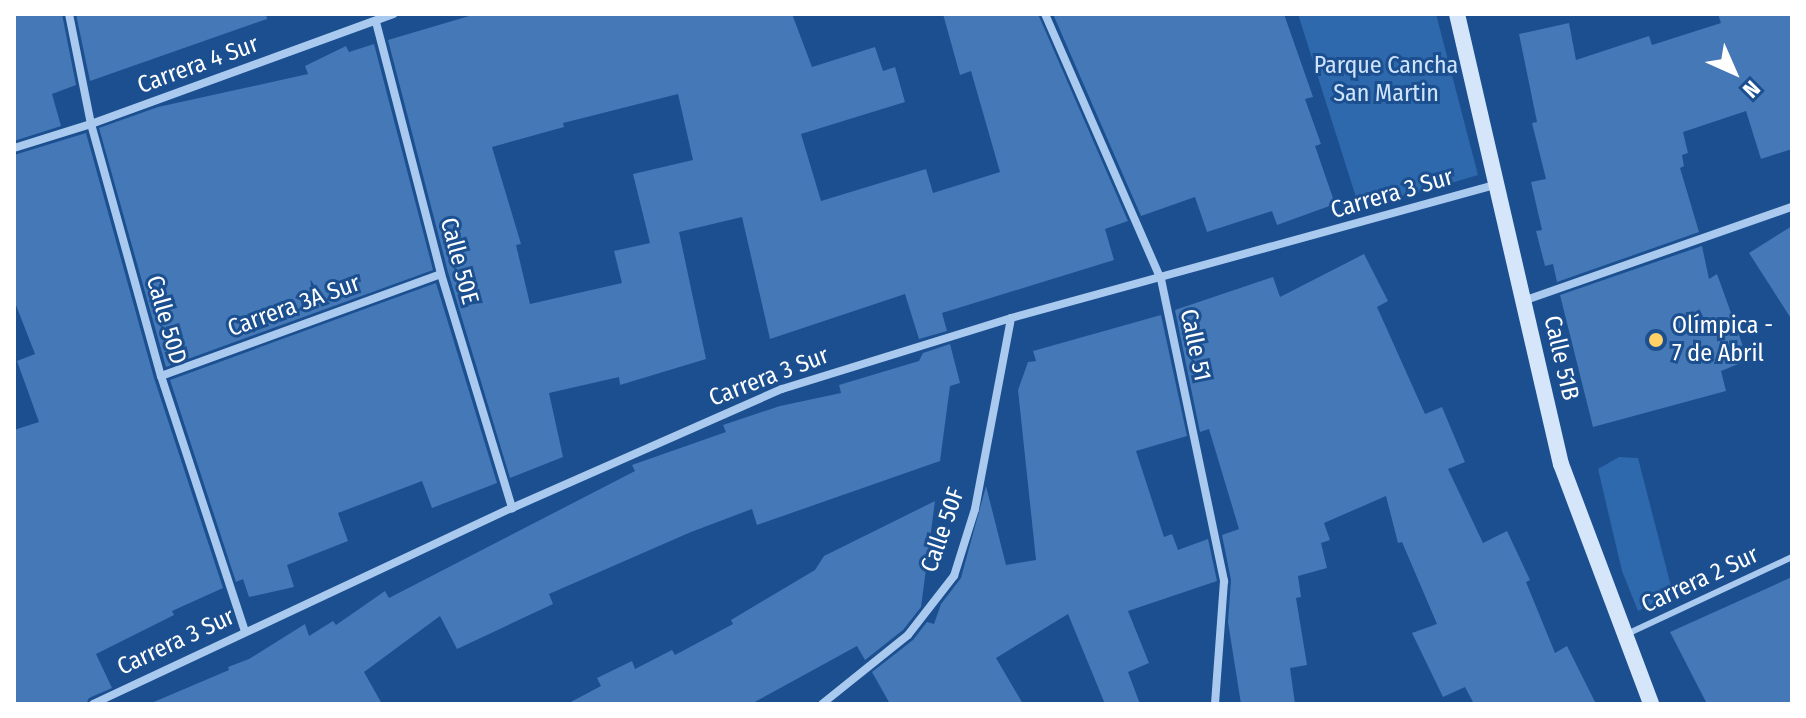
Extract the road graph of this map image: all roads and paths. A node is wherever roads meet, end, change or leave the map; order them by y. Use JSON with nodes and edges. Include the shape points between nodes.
{"nodes":[{"id":1,"x":69,"y":14,"type":"edge"},
{"id":2,"x":394,"y":14,"type":"edge"},
{"id":3,"x":1045,"y":14,"type":"edge"},
{"id":4,"x":1457,"y":14,"type":"edge"},
{"id":5,"x":376,"y":22,"type":"junction"},
{"id":6,"x":91,"y":124,"type":"junction"},
{"id":7,"x":14,"y":148,"type":"edge"},
{"id":8,"x":1495,"y":185,"type":"junction"},
{"id":9,"x":1792,"y":207,"type":"edge"},
{"id":10,"x":441,"y":274,"type":"junction"},
{"id":11,"x":1161,"y":279,"type":"junction"},
{"id":12,"x":1523,"y":301,"type":"junction"},
{"id":13,"x":1011,"y":318,"type":"junction"},
{"id":14,"x":161,"y":376,"type":"junction"},
{"id":15,"x":512,"y":508,"type":"junction"},
{"id":16,"x":1792,"y":557,"type":"edge"},
{"id":17,"x":245,"y":632,"type":"junction"},
{"id":18,"x":1624,"y":635,"type":"junction"},
{"id":19,"x":93,"y":704,"type":"edge"},
{"id":20,"x":822,"y":704,"type":"edge"},
{"id":21,"x":1215,"y":704,"type":"edge"},
{"id":22,"x":1651,"y":704,"type":"edge"}],
"edges":[{"from":1,"to":6,"type":"street","name":"Calle 50D"},
{"from":2,"to":5,"type":"street","name":"Carrera 4 Sur"},
{"from":3,"to":11,"type":"street","name":"Calle 51"},
{"from":4,"to":8,"type":"street","name":"Calle 51B"},
{"from":5,"to":6,"type":"street","name":"Carrera 4 Sur"},
{"from":5,"to":10,"type":"street","name":"Calle 50E"},
{"from":6,"to":7,"type":"street","name":"Carrera 4 Sur"},
{"from":6,"to":14,"type":"street","name":"Calle 50D"},
{"from":8,"to":11,"type":"street","name":"Carrera 3 Sur"},
{"from":8,"to":12,"type":"street","name":"Calle 51B"},
{"from":9,"to":12,"type":"street"},
{"from":10,"to":14,"type":"street","name":"Carrera 3A Sur"},
{"from":10,"to":15,"type":"street","name":"Calle 50E"},
{"from":11,"to":13,"type":"street","name":"Carrera 3 Sur"},
{"from":11,"to":21,"type":"street","name":"Calle 51","via":[[1224,581]]},
{"from":12,"to":18,"type":"street","name":"Calle 51B","via":[[1561,464]]},
{"from":13,"to":15,"type":"street","name":"Carrera 3 Sur","via":[[782,389]]},
{"from":13,"to":20,"type":"street","name":"Calle 50F","via":[[975,509],[954,576],[908,635]]},
{"from":14,"to":17,"type":"street","name":"Calle 50D"},
{"from":15,"to":17,"type":"street","name":"Carrera 3 Sur"},
{"from":16,"to":18,"type":"lane","name":"Carrera 2 Sur"},
{"from":17,"to":19,"type":"street","name":"Carrera 3 Sur"},
{"from":18,"to":22,"type":"street","name":"Calle 51B"}]}
